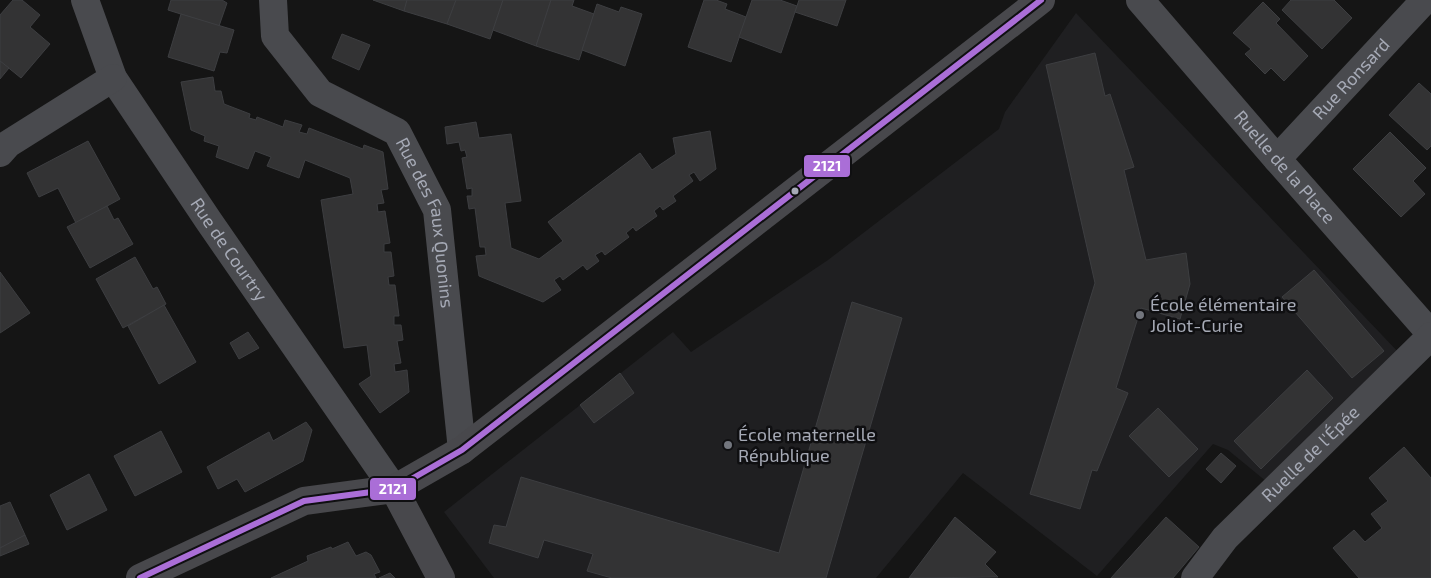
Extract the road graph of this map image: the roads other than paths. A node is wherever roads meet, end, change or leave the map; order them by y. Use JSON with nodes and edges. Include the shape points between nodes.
{"nodes":[{"id":1,"x":85,"y":0,"type":"edge"},
{"id":2,"x":273,"y":0,"type":"edge"},
{"id":3,"x":1041,"y":0,"type":"edge"},
{"id":4,"x":1140,"y":0,"type":"edge"},
{"id":5,"x":1426,"y":0,"type":"edge"},
{"id":6,"x":113,"y":78,"type":"junction"},
{"id":7,"x":0,"y":153,"type":"edge"},
{"id":8,"x":1277,"y":159,"type":"junction"},
{"id":9,"x":1431,"y":335,"type":"edge"},
{"id":10,"x":462,"y":450,"type":"junction"},
{"id":11,"x":394,"y":488,"type":"junction"},
{"id":12,"x":140,"y":578,"type":"edge"},
{"id":13,"x":441,"y":578,"type":"edge"},
{"id":14,"x":1195,"y":578,"type":"edge"}],
"edges":[{"from":1,"to":6,"type":"street","name":"Rue de Courtry"},
{"from":2,"to":10,"type":"street","name":"Rue des Faux Quonins","via":[[275,36],[320,93],[397,132],[437,210]]},
{"from":3,"to":10,"type":"street"},
{"from":4,"to":8,"type":"street","name":"Ruelle de la Place"},
{"from":5,"to":8,"type":"street","name":"Rue Ronsard"},
{"from":6,"to":7,"type":"street","via":[[8,144]]},
{"from":6,"to":11,"type":"street","name":"Rue de Courtry"},
{"from":8,"to":9,"type":"street","name":"Ruelle de la Place"},
{"from":9,"to":14,"type":"street","name":"Ruelle de l'Épée","via":[[1224,538]]},
{"from":10,"to":11,"type":"street"},
{"from":11,"to":12,"type":"street","via":[[304,501]]},
{"from":11,"to":13,"type":"street"}]}
